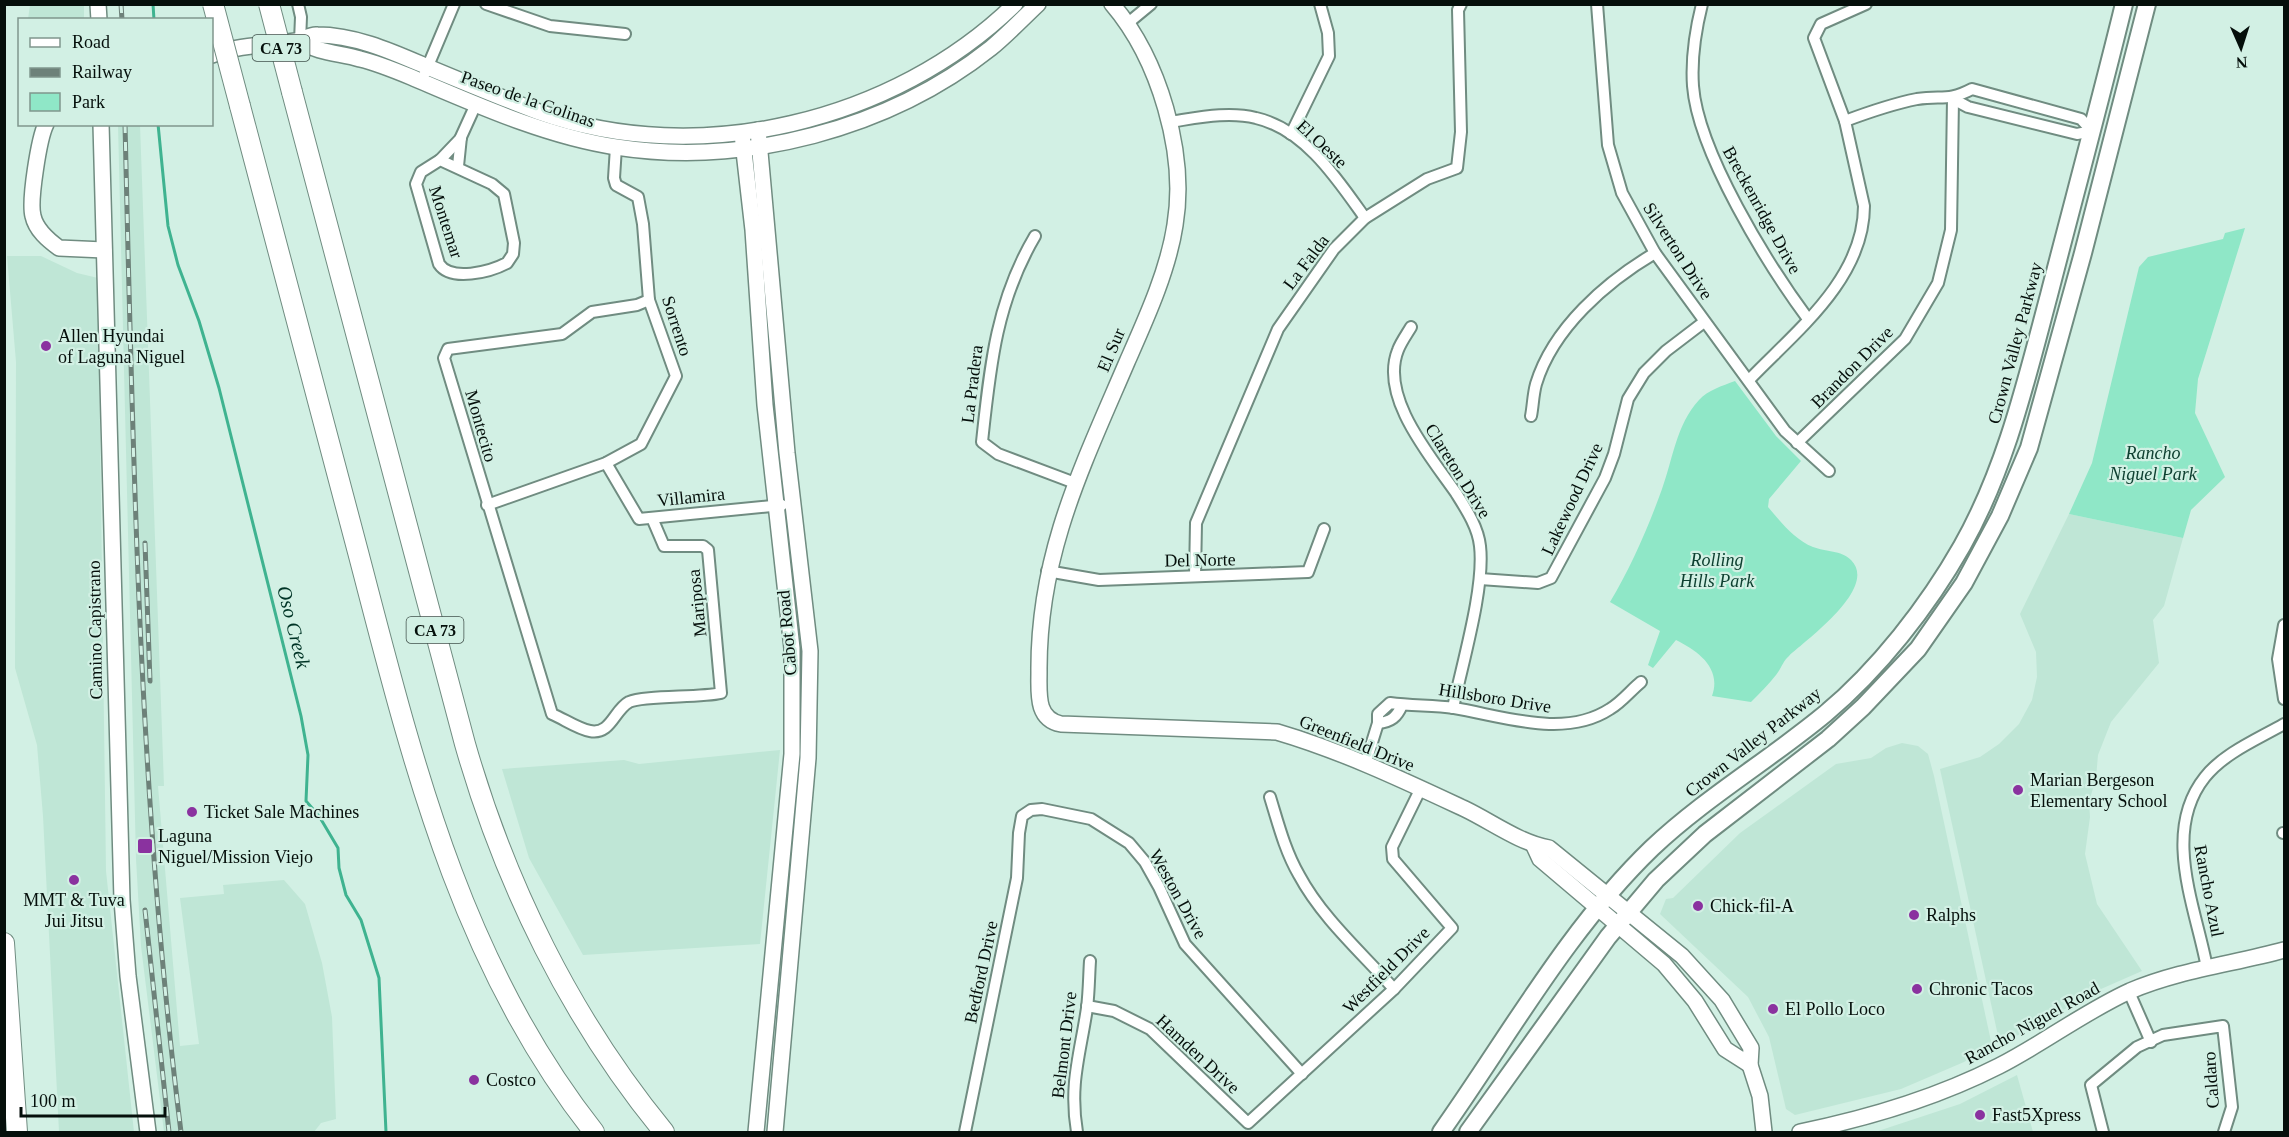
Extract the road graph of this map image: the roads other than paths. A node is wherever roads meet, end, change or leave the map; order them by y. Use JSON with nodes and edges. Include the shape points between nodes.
{"nodes":[{"id":1,"x":213,"y":4,"type":"edge"},
{"id":2,"x":269,"y":4,"type":"edge"},
{"id":3,"x":298,"y":4,"type":"edge"},
{"id":4,"x":454,"y":4,"type":"edge"},
{"id":5,"x":486,"y":4,"type":"edge"},
{"id":6,"x":1015,"y":4,"type":"edge"},
{"id":7,"x":1038,"y":4,"type":"edge"},
{"id":8,"x":1112,"y":4,"type":"edge"},
{"id":9,"x":1151,"y":4,"type":"edge"},
{"id":10,"x":1320,"y":4,"type":"edge"},
{"id":11,"x":1597,"y":4,"type":"edge"},
{"id":12,"x":1702,"y":4,"type":"edge"},
{"id":13,"x":1866,"y":4,"type":"edge"},
{"id":14,"x":2124,"y":4,"type":"edge"},
{"id":15,"x":2147,"y":4,"type":"edge"},
{"id":16,"x":1460,"y":8,"type":"edge"},
{"id":17,"x":1128,"y":23,"type":"junction"},
{"id":18,"x":625,"y":34,"type":"dead end"},
{"id":19,"x":300,"y":41,"type":"junction"},
{"id":20,"x":213,"y":55,"type":"edge"},
{"id":21,"x":424,"y":74,"type":"junction"},
{"id":22,"x":2125,"y":88,"type":"junction"},
{"id":23,"x":2004,"y":97,"type":"junction"},
{"id":24,"x":1953,"y":99,"type":"junction"},
{"id":25,"x":476,"y":104,"type":"junction"},
{"id":26,"x":541,"y":112,"type":"junction"},
{"id":27,"x":2000,"y":115,"type":"junction"},
{"id":28,"x":1845,"y":121,"type":"junction"},
{"id":29,"x":1169,"y":122,"type":"junction"},
{"id":30,"x":45,"y":126,"type":"edge"},
{"id":31,"x":101,"y":126,"type":"edge"},
{"id":32,"x":2092,"y":131,"type":"junction"},
{"id":33,"x":1291,"y":134,"type":"junction"},
{"id":34,"x":461,"y":137,"type":"junction"},
{"id":35,"x":759,"y":138,"type":"junction"},
{"id":36,"x":743,"y":141,"type":"junction"},
{"id":37,"x":616,"y":147,"type":"junction"},
{"id":38,"x":440,"y":160,"type":"junction"},
{"id":39,"x":458,"y":166,"type":"junction"},
{"id":40,"x":1365,"y":218,"type":"junction"},
{"id":41,"x":1035,"y":236,"type":"dead end"},
{"id":42,"x":104,"y":250,"type":"junction"},
{"id":43,"x":1655,"y":253,"type":"junction"},
{"id":44,"x":2083,"y":253,"type":"junction"},
{"id":45,"x":649,"y":300,"type":"junction"},
{"id":46,"x":1808,"y":319,"type":"junction"},
{"id":47,"x":1704,"y":322,"type":"junction"},
{"id":48,"x":1411,"y":327,"type":"dead end"},
{"id":49,"x":1749,"y":381,"type":"junction"},
{"id":50,"x":1531,"y":416,"type":"dead end"},
{"id":51,"x":1797,"y":443,"type":"junction"},
{"id":52,"x":606,"y":463,"type":"junction"},
{"id":53,"x":1829,"y":471,"type":"dead end"},
{"id":54,"x":1075,"y":483,"type":"junction"},
{"id":55,"x":794,"y":504,"type":"junction"},
{"id":56,"x":487,"y":505,"type":"junction"},
{"id":57,"x":777,"y":505,"type":"junction"},
{"id":58,"x":652,"y":518,"type":"junction"},
{"id":59,"x":1324,"y":529,"type":"dead end"},
{"id":60,"x":1047,"y":571,"type":"junction"},
{"id":61,"x":1195,"y":576,"type":"junction"},
{"id":62,"x":1480,"y":579,"type":"junction"},
{"id":63,"x":2284,"y":625,"type":"edge"},
{"id":64,"x":1876,"y":666,"type":"junction"},
{"id":65,"x":1891,"y":679,"type":"junction"},
{"id":66,"x":1641,"y":681,"type":"dead end"},
{"id":67,"x":721,"y":693,"type":"joint"},
{"id":68,"x":2284,"y":699,"type":"edge"},
{"id":69,"x":1453,"y":708,"type":"junction"},
{"id":70,"x":1046,"y":718,"type":"joint"},
{"id":71,"x":2284,"y":724,"type":"edge"},
{"id":72,"x":1365,"y":765,"type":"junction"},
{"id":73,"x":1420,"y":790,"type":"junction"},
{"id":74,"x":1270,"y":797,"type":"dead end"},
{"id":75,"x":1022,"y":816,"type":"joint"},
{"id":76,"x":1603,"y":901,"type":"junction"},
{"id":77,"x":1624,"y":917,"type":"junction"},
{"id":78,"x":4,"y":943,"type":"edge"},
{"id":79,"x":2284,"y":950,"type":"edge"},
{"id":80,"x":1090,"y":961,"type":"dead end"},
{"id":81,"x":2207,"y":968,"type":"junction"},
{"id":82,"x":1394,"y":989,"type":"junction"},
{"id":83,"x":2129,"y":992,"type":"junction"},
{"id":84,"x":1087,"y":1006,"type":"junction"},
{"id":85,"x":2151,"y":1042,"type":"junction"},
{"id":86,"x":1750,"y":1065,"type":"junction"},
{"id":87,"x":1302,"y":1074,"type":"junction"},
{"id":88,"x":1248,"y":1123,"type":"joint"},
{"id":89,"x":17,"y":1132,"type":"edge"},
{"id":90,"x":148,"y":1132,"type":"edge"},
{"id":91,"x":594,"y":1132,"type":"edge"},
{"id":92,"x":664,"y":1132,"type":"edge"},
{"id":93,"x":756,"y":1132,"type":"edge"},
{"id":94,"x":775,"y":1132,"type":"edge"},
{"id":95,"x":965,"y":1132,"type":"edge"},
{"id":96,"x":1077,"y":1132,"type":"edge"},
{"id":97,"x":1441,"y":1132,"type":"edge"},
{"id":98,"x":1468,"y":1132,"type":"edge"},
{"id":99,"x":1764,"y":1132,"type":"edge"},
{"id":100,"x":1800,"y":1132,"type":"edge"},
{"id":101,"x":2103,"y":1132,"type":"edge"},
{"id":102,"x":2224,"y":1132,"type":"edge"}],
"edges":[{"from":1,"to":91,"type":"highway","number":"CA 73","bridge":true,"via":[[410,751],[447,866],[507,993],[544,1059]]},
{"from":2,"to":92,"type":"highway","number":"CA 73","bridge":true,"via":[[465,744],[488,817],[514,884],[566,987],[630,1091]]},
{"from":3,"to":19,"type":"street"},
{"from":4,"to":21,"type":"street"},
{"from":5,"to":18,"type":"street","via":[[550,26]]},
{"from":6,"to":35,"type":"main road","name":"Paseo de la Colinas","via":[[962,49],[895,87]]},
{"from":7,"to":35,"type":"main road","name":"Paseo de la Colinas","via":[[991,48],[891,108],[807,136]]},
{"from":8,"to":17,"type":"main road","name":"El Sur"},
{"from":9,"to":17,"type":"street"},
{"from":10,"to":33,"type":"street","via":[[1329,56]]},
{"from":11,"to":43,"type":"street","name":"Silverton Drive","via":[[1608,145],[1622,193]]},
{"from":12,"to":46,"type":"street","name":"Breckenridge Drive","via":[[1693,39],[1693,88],[1710,152],[1780,280]]},
{"from":13,"to":28,"type":"street","via":[[1821,24],[1814,38]]},
{"from":14,"to":32,"type":"main road","name":"Crown Valley Parkway"},
{"from":15,"to":22,"type":"main road"},
{"from":16,"to":40,"type":"street","name":"La Falda","via":[[1458,168],[1427,178]]},
{"from":17,"to":29,"type":"main road","name":"El Sur","via":[[1158,82]]},
{"from":19,"to":20,"type":"main road","name":"Paseo de la Colinas","via":[[246,46]]},
{"from":19,"to":21,"type":"main road","name":"Paseo de la Colinas","via":[[313,50]]},
{"from":21,"to":25,"type":"main road","name":"Paseo de la Colinas"},
{"from":21,"to":26,"type":"main road","name":"Paseo de la Colinas"},
{"from":22,"to":32,"type":"main road","via":[[2115,93],[2103,127]]},
{"from":22,"to":44,"type":"main road"},
{"from":23,"to":24,"type":"street","via":[[1972,89]]},
{"from":23,"to":27,"type":"street"},
{"from":23,"to":32,"type":"street","via":[[2081,119]]},
{"from":24,"to":27,"type":"street"},
{"from":24,"to":28,"type":"street","via":[[1886,105]]},
{"from":24,"to":51,"type":"street","name":"Brandon Drive","via":[[1951,230],[1938,284],[1905,339]]},
{"from":25,"to":26,"type":"main road","via":[[493,102]]},
{"from":25,"to":34,"type":"street"},
{"from":25,"to":37,"type":"main road","name":"Paseo de la Colinas","via":[[554,132]]},
{"from":26,"to":36,"type":"main road","name":"Paseo de la Colinas","via":[[646,134]]},
{"from":27,"to":32,"type":"street","via":[[2077,134]]},
{"from":28,"to":46,"type":"street","via":[[1864,218],[1854,256],[1843,278]]},
{"from":29,"to":33,"type":"street","name":"El Oeste","via":[[1216,115],[1256,118]]},
{"from":29,"to":54,"type":"main road","name":"El Sur","via":[[1176,168],[1176,225],[1153,302]]},
{"from":30,"to":42,"type":"main road","via":[[33,198],[33,215],[39,230],[59,248]]},
{"from":31,"to":42,"type":"main road","name":"Camino Capistrano"},
{"from":32,"to":44,"type":"main road","via":[[2100,138],[2101,150],[2077,243]]},
{"from":32,"to":64,"type":"main road","name":"Crown Valley Parkway","via":[[2023,393],[1995,478],[1961,548]]},
{"from":33,"to":40,"type":"street","name":"El Oeste","via":[[1340,183]]},
{"from":34,"to":38,"type":"street"},
{"from":34,"to":39,"type":"street"},
{"from":35,"to":36,"type":"main road","name":"Paseo de la Colinas"},
{"from":35,"to":55,"type":"main road","name":"Cabot Road"},
{"from":36,"to":37,"type":"main road","name":"Paseo de la Colinas","via":[[706,152]]},
{"from":36,"to":57,"type":"main road","name":"Cabot Road"},
{"from":37,"to":45,"type":"street","name":"Sorrento","via":[[616,185],[638,197]]},
{"from":38,"to":39,"type":"street","name":"Montemar"},
{"from":38,"to":39,"type":"street","name":"Montemar","via":[[421,172],[416,184],[439,264],[453,275],[503,266],[513,254],[514,243],[506,199],[492,184]]},
{"from":40,"to":61,"type":"street","name":"La Falda","via":[[1334,249],[1278,328],[1196,523]]},
{"from":41,"to":54,"type":"street","name":"La Pradera","via":[[1010,285],[994,337],[982,442],[998,454]]},
{"from":42,"to":90,"type":"main road","name":"Camino Capistrano","via":[[122,900]]},
{"from":43,"to":47,"type":"street","name":"Silverton Drive"},
{"from":43,"to":50,"type":"street","via":[[1598,294],[1564,333],[1536,384]]},
{"from":44,"to":65,"type":"main road","via":[[2040,412],[2016,482],[1964,583],[1918,649]]},
{"from":45,"to":52,"type":"street","name":"Sorrento","via":[[676,376],[641,444]]},
{"from":45,"to":56,"type":"street","name":"Montecito","via":[[592,312],[562,334],[448,349],[444,358]]},
{"from":46,"to":49,"type":"street"},
{"from":47,"to":49,"type":"street","name":"Silverton Drive"},
{"from":47,"to":62,"type":"street","name":"Lakewood Drive","via":[[1644,373],[1628,399],[1605,478],[1551,578],[1538,583]]},
{"from":48,"to":62,"type":"street","name":"Clareton Drive","via":[[1397,352],[1397,394],[1412,429],[1476,529]]},
{"from":49,"to":51,"type":"street","name":"Silverton Drive"},
{"from":51,"to":53,"type":"street","name":"Silverton Drive"},
{"from":52,"to":56,"type":"street"},
{"from":52,"to":58,"type":"street","name":"Villamira","via":[[639,519]]},
{"from":54,"to":60,"type":"main road","name":"El Sur"},
{"from":55,"to":57,"type":"street","name":"Villamira"},
{"from":55,"to":94,"type":"main road","name":"Cabot Road","via":[[810,651],[811,708]]},
{"from":56,"to":67,"type":"street","name":"Montecito","via":[[552,714],[590,731],[601,730],[630,701]]},
{"from":57,"to":58,"type":"street","name":"Villamira"},
{"from":57,"to":93,"type":"main road","name":"Cabot Road","via":[[792,648],[793,714]]},
{"from":58,"to":67,"type":"street","name":"Mariposa","via":[[664,546],[708,549]]},
{"from":59,"to":61,"type":"street","name":"Del Norte","via":[[1308,572]]},
{"from":60,"to":61,"type":"street","name":"Del Norte","via":[[1099,579]]},
{"from":60,"to":70,"type":"main road","name":"El Sur","via":[[1038,640],[1041,706]]},
{"from":62,"to":69,"type":"street","name":"Clareton Drive"},
{"from":63,"to":68,"type":"street","via":[[2278,659]]},
{"from":64,"to":65,"type":"main road"},
{"from":64,"to":76,"type":"main road","name":"Crown Valley Parkway","via":[[1828,711],[1682,821]]},
{"from":65,"to":77,"type":"main road","via":[[1828,739],[1705,834]]},
{"from":66,"to":69,"type":"street","name":"Hillsboro Drive","via":[[1610,709],[1562,724]]},
{"from":69,"to":72,"type":"street","name":"Hillsboro Drive","via":[[1429,704],[1390,704],[1382,708]]},
{"from":70,"to":72,"type":"main road","name":"Greenfield Drive","via":[[1061,724],[1277,732]]},
{"from":71,"to":81,"type":"street","name":"Rancho Azul","via":[[2232,754],[2205,777],[2188,809],[2182,840],[2185,867]]},
{"from":72,"to":73,"type":"main road","name":"Greenfield Drive"},
{"from":73,"to":76,"type":"main road","name":"Greenfield Drive","via":[[1534,846],[1540,859]]},
{"from":73,"to":82,"type":"street","name":"Westfield Drive","via":[[1392,846],[1393,859],[1452,928]]},
{"from":74,"to":82,"type":"street","via":[[1284,843],[1314,900]]},
{"from":75,"to":87,"type":"street","name":"Weston Drive","via":[[1042,809],[1091,819],[1129,843],[1160,887],[1185,944]]},
{"from":75,"to":95,"type":"street","name":"Bedford Drive","via":[[1017,878]]},
{"from":76,"to":77,"type":"main road","name":"Greenfield Drive"},
{"from":76,"to":97,"type":"main road","name":"Crown Valley Parkway"},
{"from":77,"to":86,"type":"main road","name":"Greenfield Drive","via":[[1704,1013],[1725,1048]]},
{"from":77,"to":86,"type":"main road","name":"Greenfield Drive","via":[[1690,963],[1722,1000],[1751,1048]]},
{"from":77,"to":98,"type":"main road"},
{"from":78,"to":89,"type":"highway"},
{"from":79,"to":81,"type":"main road","name":"Rancho Niguel Road"},
{"from":80,"to":84,"type":"street","name":"Belmont Drive"},
{"from":81,"to":83,"type":"main road","name":"Rancho Niguel Road"},
{"from":82,"to":87,"type":"street","name":"Westfield Drive"},
{"from":83,"to":85,"type":"street"},
{"from":83,"to":100,"type":"main road","name":"Rancho Niguel Road","via":[[1968,1081],[1879,1113]]},
{"from":84,"to":88,"type":"street","name":"Hamden Drive","via":[[1114,1011],[1149,1029]]},
{"from":84,"to":96,"type":"street","name":"Belmont Drive","via":[[1074,1075],[1072,1103]]},
{"from":85,"to":101,"type":"street","via":[[2137,1047],[2091,1085]]},
{"from":85,"to":102,"type":"street","name":"Caldaro","via":[[2163,1035],[2223,1026],[2232,1107]]},
{"from":86,"to":99,"type":"main road","name":"Greenfield Drive","via":[[1760,1096]]},
{"from":87,"to":88,"type":"street","name":"Westfield Drive"}]}
